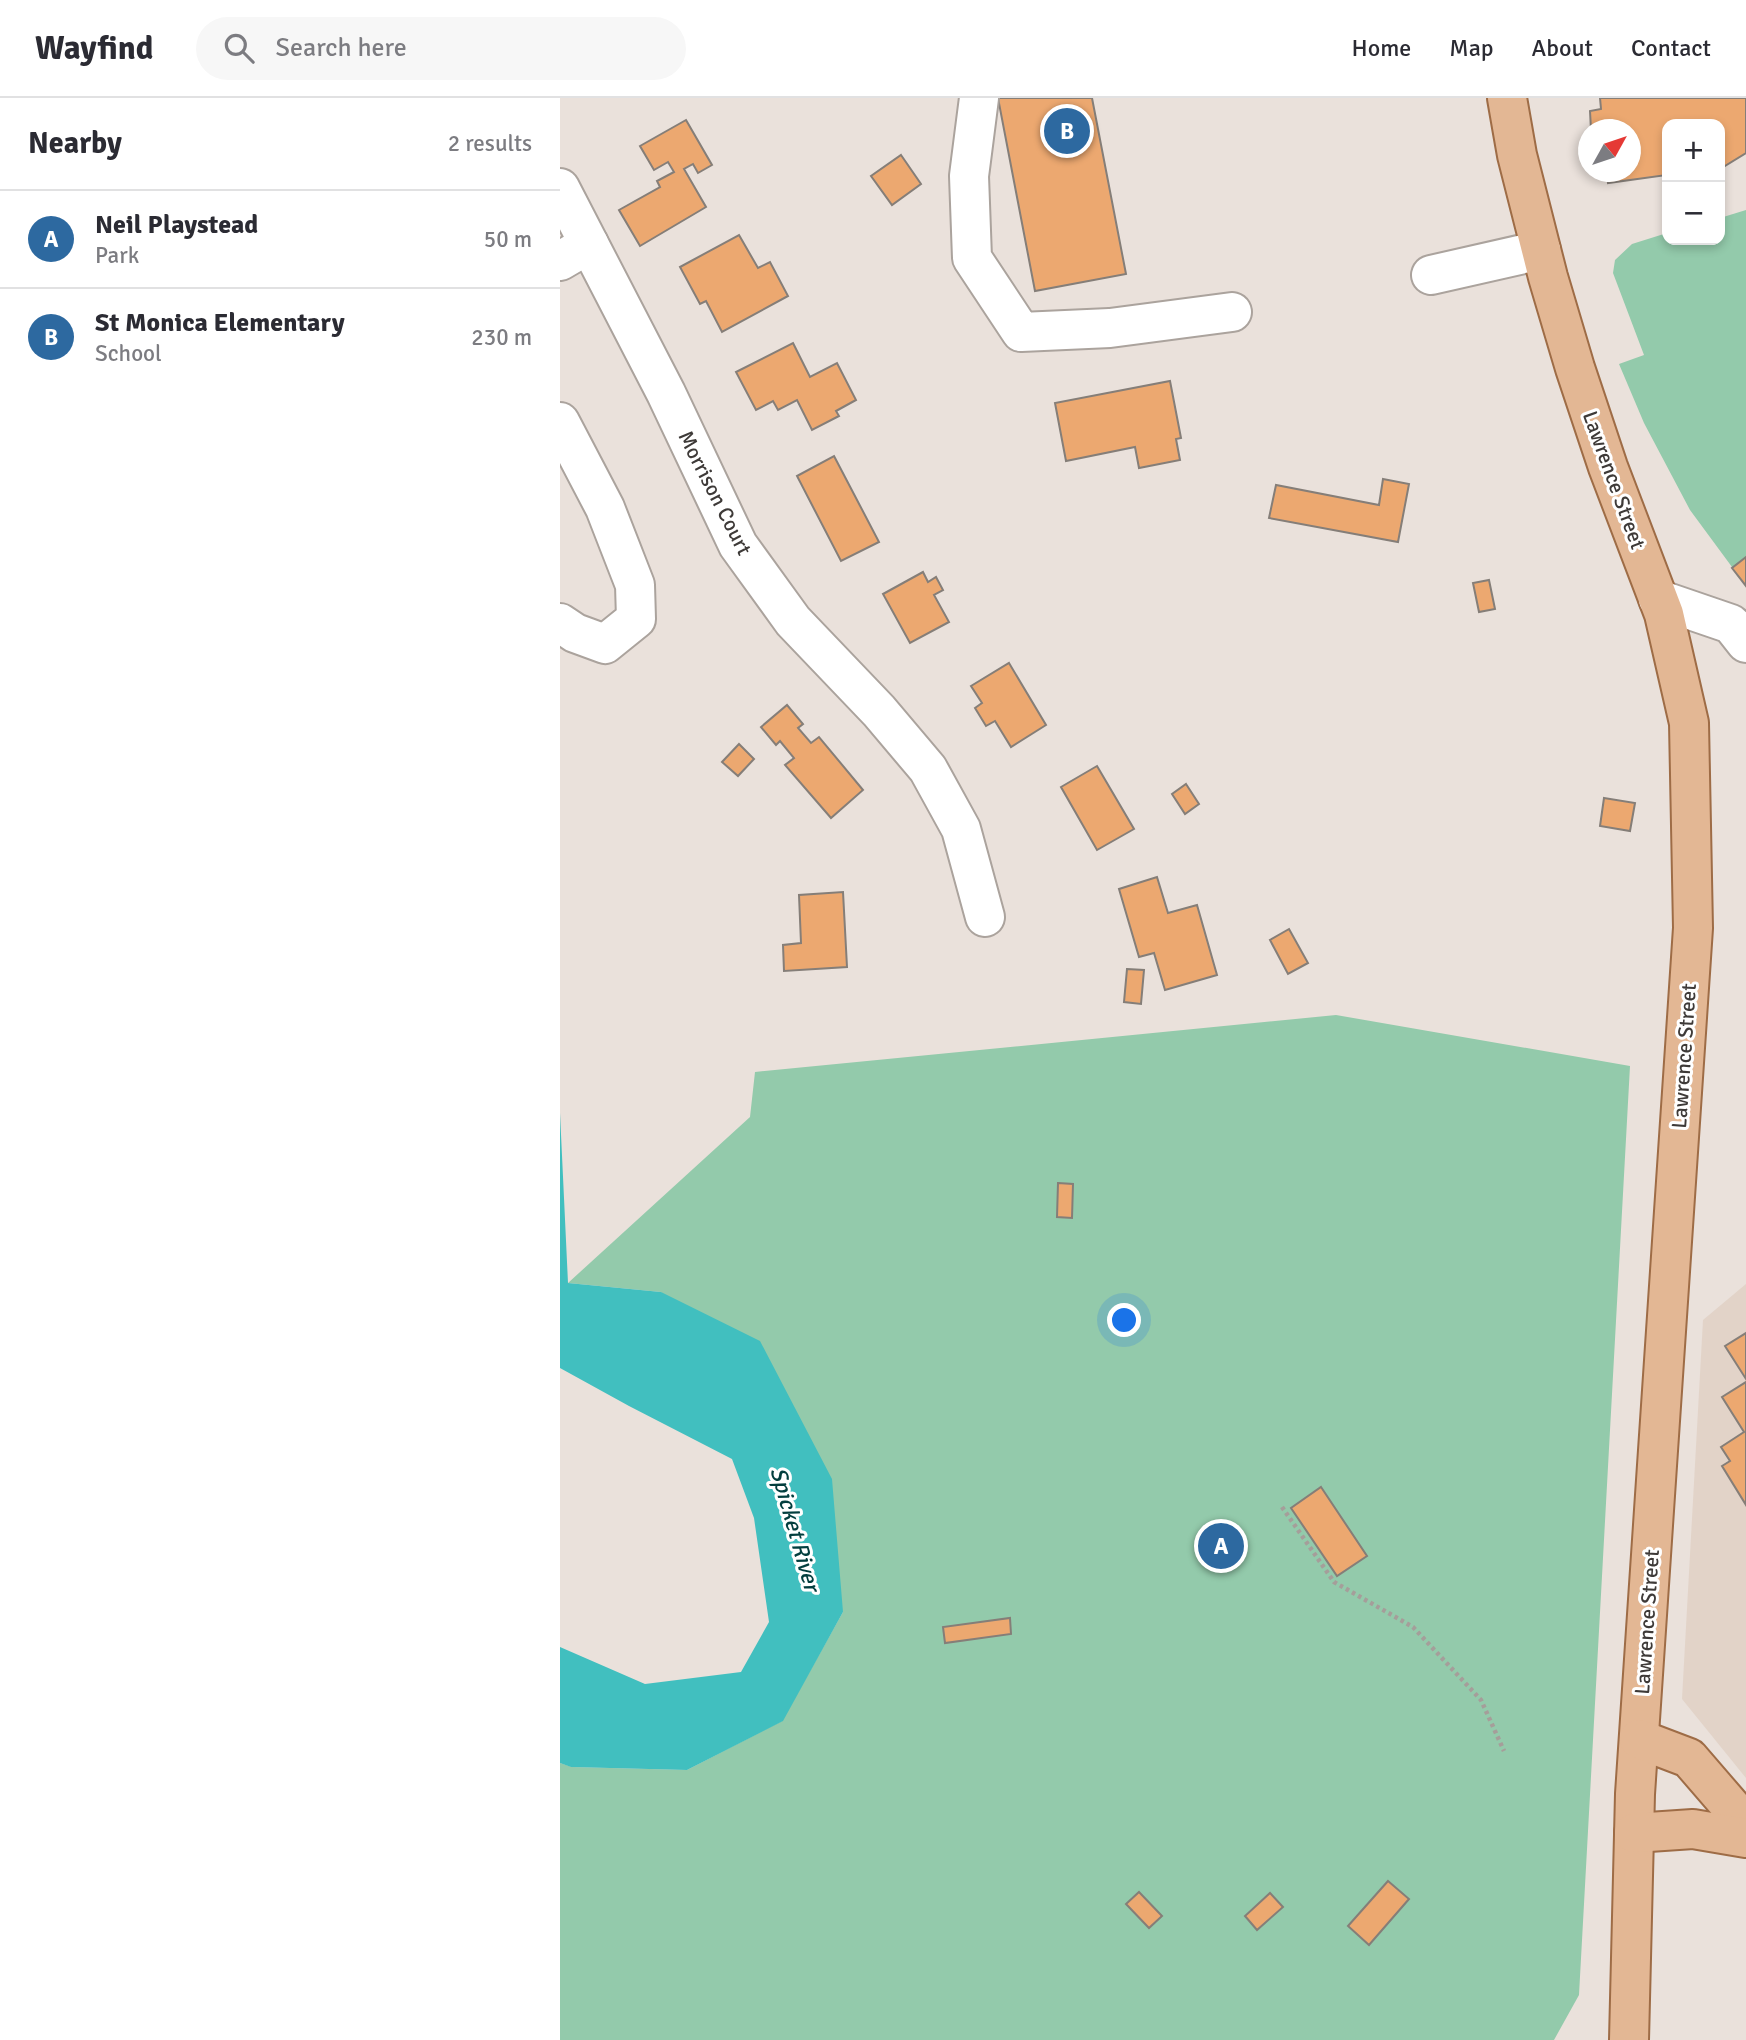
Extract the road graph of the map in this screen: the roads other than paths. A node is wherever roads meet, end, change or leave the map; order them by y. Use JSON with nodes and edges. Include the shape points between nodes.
{"nodes":[{"id":1,"x":979,"y":98,"type":"edge"},
{"id":2,"x":1507,"y":98,"type":"edge"},
{"id":3,"x":560,"y":188,"type":"edge"},
{"id":4,"x":1541,"y":250,"type":"junction"},
{"id":5,"x":574,"y":252,"type":"edge"},
{"id":6,"x":1431,"y":275,"type":"dead end"},
{"id":7,"x":1232,"y":312,"type":"dead end"},
{"id":8,"x":560,"y":422,"type":"edge"},
{"id":9,"x":1658,"y":599,"type":"junction"},
{"id":10,"x":560,"y":623,"type":"edge"},
{"id":11,"x":1746,"y":643,"type":"edge"},
{"id":12,"x":985,"y":917,"type":"dead end"},
{"id":13,"x":1639,"y":1739,"type":"junction"},
{"id":14,"x":1746,"y":1824,"type":"edge"},
{"id":15,"x":1634,"y":1833,"type":"junction"},
{"id":16,"x":1746,"y":1838,"type":"edge"},
{"id":17,"x":1629,"y":2040,"type":"edge"}],
"edges":[{"from":1,"to":7,"type":"street","via":[[969,176],[972,258],[1021,332],[1110,328]]},
{"from":2,"to":4,"type":"main road","name":"Lawrence Street"},
{"from":3,"to":5,"type":"street","name":"Morrison Court"},
{"from":4,"to":6,"type":"street"},
{"from":4,"to":9,"type":"main road","name":"Lawrence Street","via":[[1583,393]]},
{"from":5,"to":12,"type":"street","name":"Morrison Court","via":[[666,393],[738,545],[793,621],[928,769],[961,829]]},
{"from":8,"to":10,"type":"street","via":[[605,508],[635,585],[636,619],[605,644]]},
{"from":9,"to":11,"type":"street","via":[[1731,624]]},
{"from":9,"to":13,"type":"main road","name":"Lawrence Street","via":[[1689,723],[1693,928]]},
{"from":13,"to":14,"type":"main road","via":[[1689,1758]]},
{"from":13,"to":15,"type":"main road","name":"Lawrence Street"},
{"from":15,"to":16,"type":"main road","via":[[1693,1829]]},
{"from":15,"to":17,"type":"main road","name":"Lawrence Street"}]}
